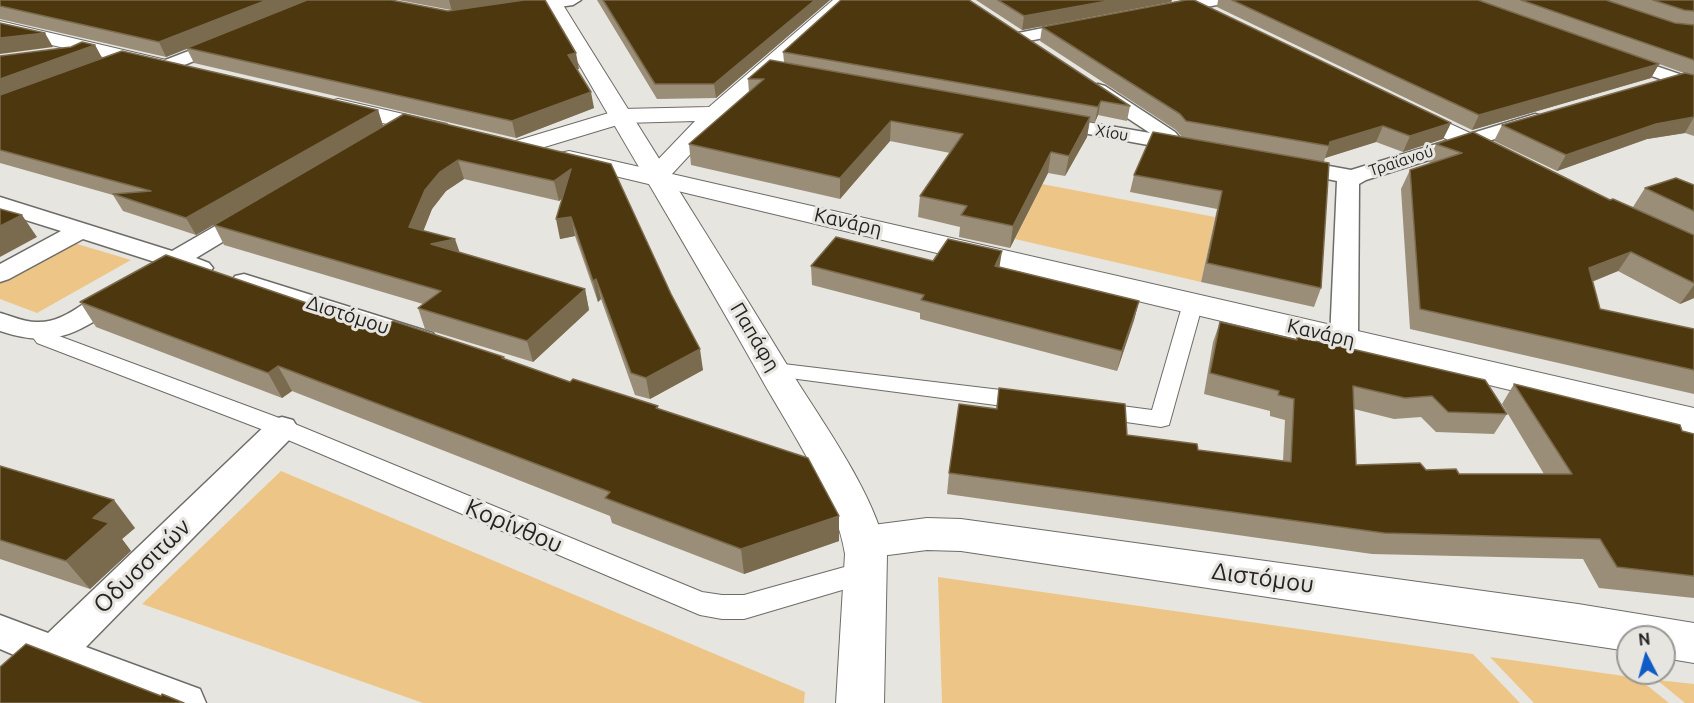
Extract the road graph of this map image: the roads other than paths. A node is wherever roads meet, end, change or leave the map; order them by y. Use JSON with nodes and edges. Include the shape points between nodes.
{"nodes":[{"id":1,"x":844,"y":0,"type":"edge"},
{"id":2,"x":559,"y":1,"type":"edge"},
{"id":3,"x":1187,"y":2,"type":"edge"},
{"id":4,"x":508,"y":9,"type":"edge"},
{"id":5,"x":1220,"y":10,"type":"edge"},
{"id":6,"x":1146,"y":14,"type":"edge"},
{"id":7,"x":1099,"y":22,"type":"edge"},
{"id":8,"x":999,"y":25,"type":"edge"},
{"id":9,"x":0,"y":27,"type":"edge"},
{"id":10,"x":242,"y":35,"type":"edge"},
{"id":11,"x":1018,"y":38,"type":"junction"},
{"id":12,"x":1038,"y":51,"type":"edge"},
{"id":13,"x":1599,"y":51,"type":"edge"},
{"id":14,"x":45,"y":57,"type":"edge"},
{"id":15,"x":99,"y":60,"type":"junction"},
{"id":16,"x":166,"y":66,"type":"junction"},
{"id":17,"x":765,"y":70,"type":"junction"},
{"id":18,"x":201,"y":74,"type":"edge"},
{"id":19,"x":788,"y":74,"type":"edge"},
{"id":20,"x":1684,"y":82,"type":"edge"},
{"id":21,"x":1088,"y":83,"type":"edge"},
{"id":22,"x":1642,"y":88,"type":"edge"},
{"id":23,"x":1382,"y":99,"type":"edge"},
{"id":24,"x":316,"y":101,"type":"edge"},
{"id":25,"x":715,"y":114,"type":"junction"},
{"id":26,"x":1554,"y":114,"type":"edge"},
{"id":27,"x":622,"y":116,"type":"junction"},
{"id":28,"x":1031,"y":118,"type":"edge"},
{"id":29,"x":408,"y":122,"type":"junction"},
{"id":30,"x":463,"y":135,"type":"edge"},
{"id":31,"x":378,"y":140,"type":"edge"},
{"id":32,"x":1467,"y":140,"type":"junction"},
{"id":33,"x":1169,"y":143,"type":"junction"},
{"id":34,"x":1204,"y":150,"type":"edge"},
{"id":35,"x":1273,"y":162,"type":"edge"},
{"id":36,"x":1518,"y":165,"type":"edge"},
{"id":37,"x":657,"y":177,"type":"junction"},
{"id":38,"x":1353,"y":177,"type":"junction"},
{"id":39,"x":0,"y":204,"type":"edge"},
{"id":40,"x":266,"y":206,"type":"edge"},
{"id":41,"x":81,"y":230,"type":"junction"},
{"id":42,"x":175,"y":260,"type":"junction"},
{"id":43,"x":0,"y":274,"type":"edge"},
{"id":44,"x":1193,"y":303,"type":"junction"},
{"id":45,"x":17,"y":326,"type":"edge"},
{"id":46,"x":1344,"y":339,"type":"junction"},
{"id":47,"x":449,"y":348,"type":"edge"},
{"id":48,"x":775,"y":370,"type":"junction"},
{"id":49,"x":1044,"y":404,"type":"edge"},
{"id":50,"x":1079,"y":408,"type":"edge"},
{"id":51,"x":1694,"y":421,"type":"edge"},
{"id":52,"x":282,"y":428,"type":"junction"},
{"id":53,"x":799,"y":461,"type":"edge"},
{"id":54,"x":833,"y":471,"type":"junction"},
{"id":55,"x":866,"y":557,"type":"junction"},
{"id":56,"x":1616,"y":629,"type":"edge"},
{"id":57,"x":0,"y":632,"type":"edge"},
{"id":58,"x":1676,"y":640,"type":"edge"},
{"id":59,"x":1694,"y":643,"type":"edge"},
{"id":60,"x":54,"y":653,"type":"junction"},
{"id":61,"x":0,"y":702,"type":"edge"},
{"id":62,"x":185,"y":703,"type":"edge"},
{"id":63,"x":860,"y":703,"type":"edge"}],
"edges":[{"from":1,"to":17,"type":"street"},
{"from":2,"to":4,"type":"street"},
{"from":2,"to":27,"type":"street","name":"Παπάφη"},
{"from":3,"to":5,"type":"street"},
{"from":3,"to":6,"type":"street"},
{"from":7,"to":11,"type":"street"},
{"from":8,"to":11,"type":"street"},
{"from":9,"to":15,"type":"street"},
{"from":10,"to":16,"type":"street"},
{"from":11,"to":12,"type":"street"},
{"from":13,"to":20,"type":"street"},
{"from":14,"to":15,"type":"street"},
{"from":15,"to":16,"type":"street","via":[[130,57]]},
{"from":16,"to":18,"type":"street"},
{"from":17,"to":19,"type":"street"},
{"from":17,"to":25,"type":"street"},
{"from":20,"to":22,"type":"street"},
{"from":21,"to":33,"type":"street","via":[[1168,136]]},
{"from":23,"to":32,"type":"street"},
{"from":24,"to":29,"type":"street"},
{"from":25,"to":27,"type":"street"},
{"from":25,"to":37,"type":"street"},
{"from":26,"to":32,"type":"street","name":"Τραϊανού"},
{"from":27,"to":37,"type":"street","name":"Παπάφη"},
{"from":27,"to":37,"type":"street","name":"Κανάρη","via":[[507,145]]},
{"from":28,"to":33,"type":"street","name":"Χίου"},
{"from":29,"to":30,"type":"street"},
{"from":29,"to":31,"type":"street"},
{"from":32,"to":36,"type":"street"},
{"from":32,"to":38,"type":"street","name":"Τραϊανού"},
{"from":33,"to":34,"type":"street","name":"Χίου"},
{"from":35,"to":38,"type":"street"},
{"from":37,"to":44,"type":"street","name":"Κανάρη"},
{"from":37,"to":48,"type":"street","name":"Παπάφη"},
{"from":38,"to":46,"type":"street","name":"Τραϊανού","via":[[1348,185]]},
{"from":39,"to":41,"type":"street","name":"Διστόμου"},
{"from":40,"to":42,"type":"street"},
{"from":41,"to":42,"type":"street","name":"Διστόμου"},
{"from":41,"to":43,"type":"street"},
{"from":42,"to":45,"type":"street","via":[[72,322],[50,330]]},
{"from":42,"to":47,"type":"street","name":"Διστόμου"},
{"from":44,"to":46,"type":"street","name":"Κανάρη"},
{"from":44,"to":50,"type":"street","via":[[1161,418]]},
{"from":45,"to":52,"type":"street","name":"Κορίνθου"},
{"from":46,"to":51,"type":"street","name":"Κανάρη"},
{"from":48,"to":49,"type":"street"},
{"from":48,"to":54,"type":"street","name":"Παπάφη"},
{"from":52,"to":55,"type":"street","name":"Κορίνθου","via":[[700,603],[744,607]]},
{"from":52,"to":60,"type":"street","name":"Οδυσσιτών"},
{"from":53,"to":54,"type":"street"},
{"from":54,"to":55,"type":"street","name":"Παπάφη","via":[[854,512]]},
{"from":55,"to":56,"type":"street","name":"Διστόμου","via":[[927,534],[961,535]]},
{"from":55,"to":63,"type":"street","name":"Παπάφη"},
{"from":57,"to":60,"type":"street"},
{"from":58,"to":59,"type":"street","name":"Διστόμου"},
{"from":60,"to":61,"type":"street","name":"Οδυσσιτών"},
{"from":60,"to":62,"type":"street"}]}
